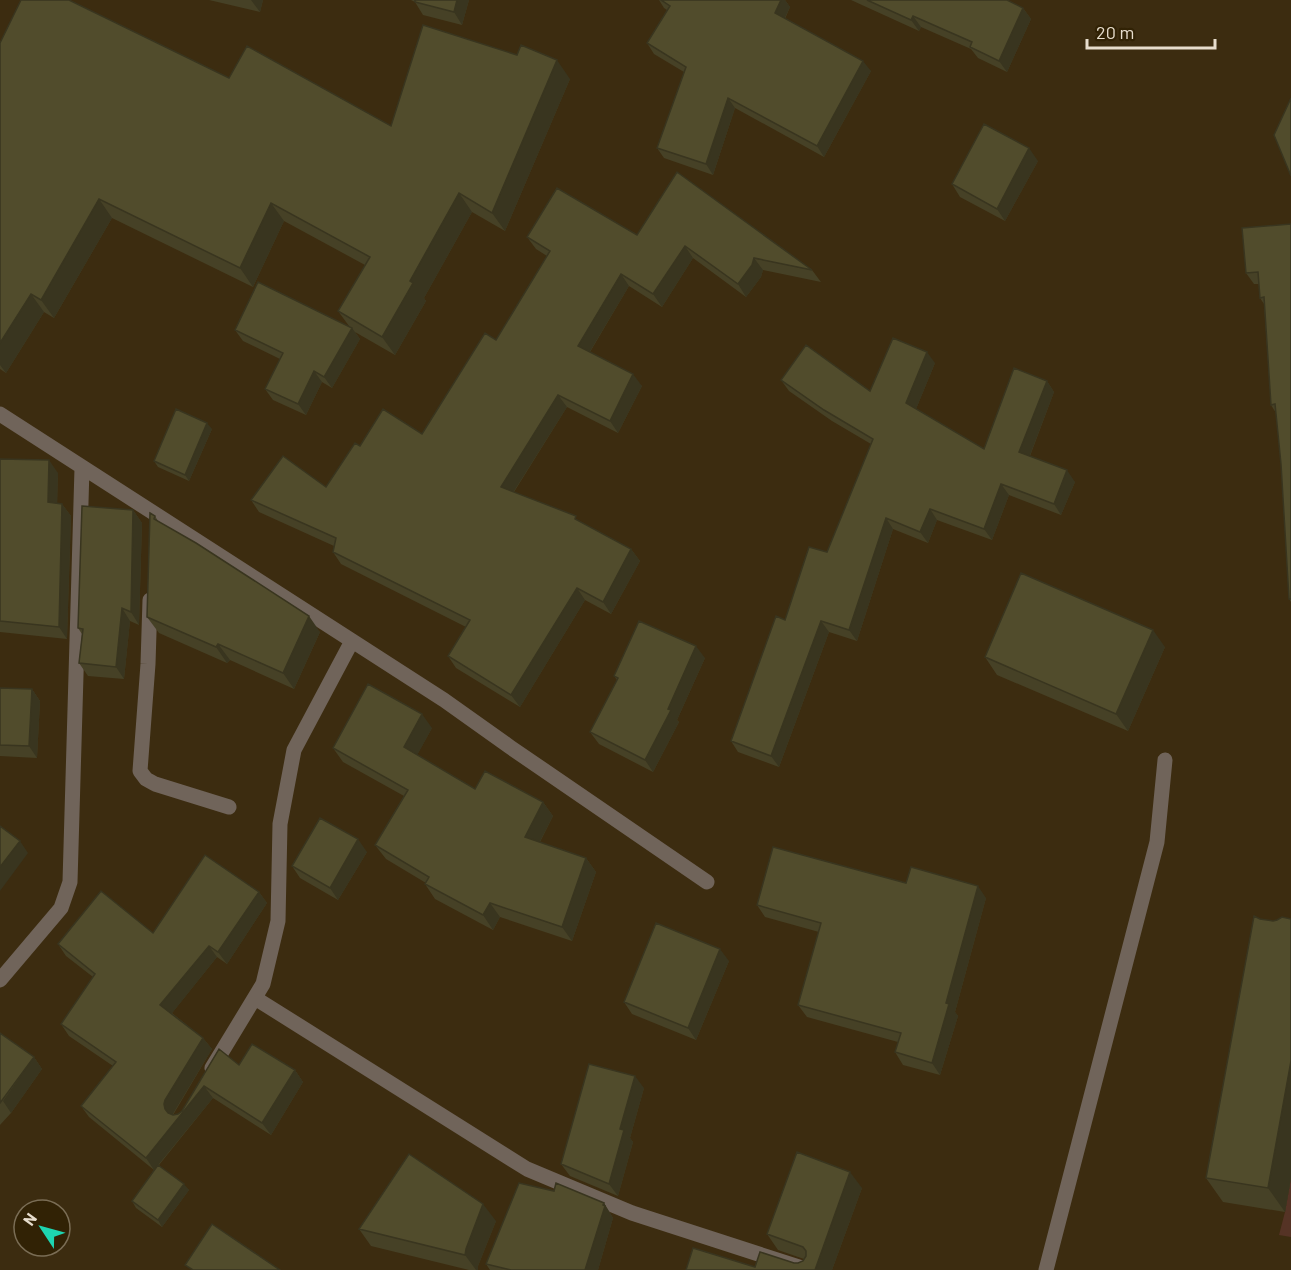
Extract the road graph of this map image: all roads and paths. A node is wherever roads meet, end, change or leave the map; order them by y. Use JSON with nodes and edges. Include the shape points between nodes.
{"nodes":[{"id":1,"x":0,"y":414,"type":"edge"},
{"id":2,"x":82,"y":468,"type":"junction"},
{"id":3,"x":150,"y":583,"type":"edge"},
{"id":4,"x":352,"y":641,"type":"junction"},
{"id":5,"x":1165,"y":760,"type":"dead end"},
{"id":6,"x":229,"y":807,"type":"dead end"},
{"id":7,"x":707,"y":882,"type":"dead end"},
{"id":8,"x":0,"y":980,"type":"edge"},
{"id":9,"x":255,"y":998,"type":"junction"},
{"id":10,"x":207,"y":1077,"type":"edge"},
{"id":11,"x":808,"y":1270,"type":"edge"},
{"id":12,"x":1046,"y":1270,"type":"edge"}],
"edges":[{"from":1,"to":2,"type":"street"},
{"from":2,"to":4,"type":"street","via":[[152,519]]},
{"from":2,"to":8,"type":"street","via":[[70,882],[61,908]]},
{"from":3,"to":6,"type":"street","via":[[140,771],[155,784]]},
{"from":4,"to":7,"type":"street"},
{"from":4,"to":9,"type":"street","via":[[294,750],[280,824],[278,921],[263,984]]},
{"from":5,"to":12,"type":"street","via":[[1157,842]]},
{"from":9,"to":10,"type":"street"},
{"from":9,"to":11,"type":"street","via":[[527,1169],[632,1213]]}]}
